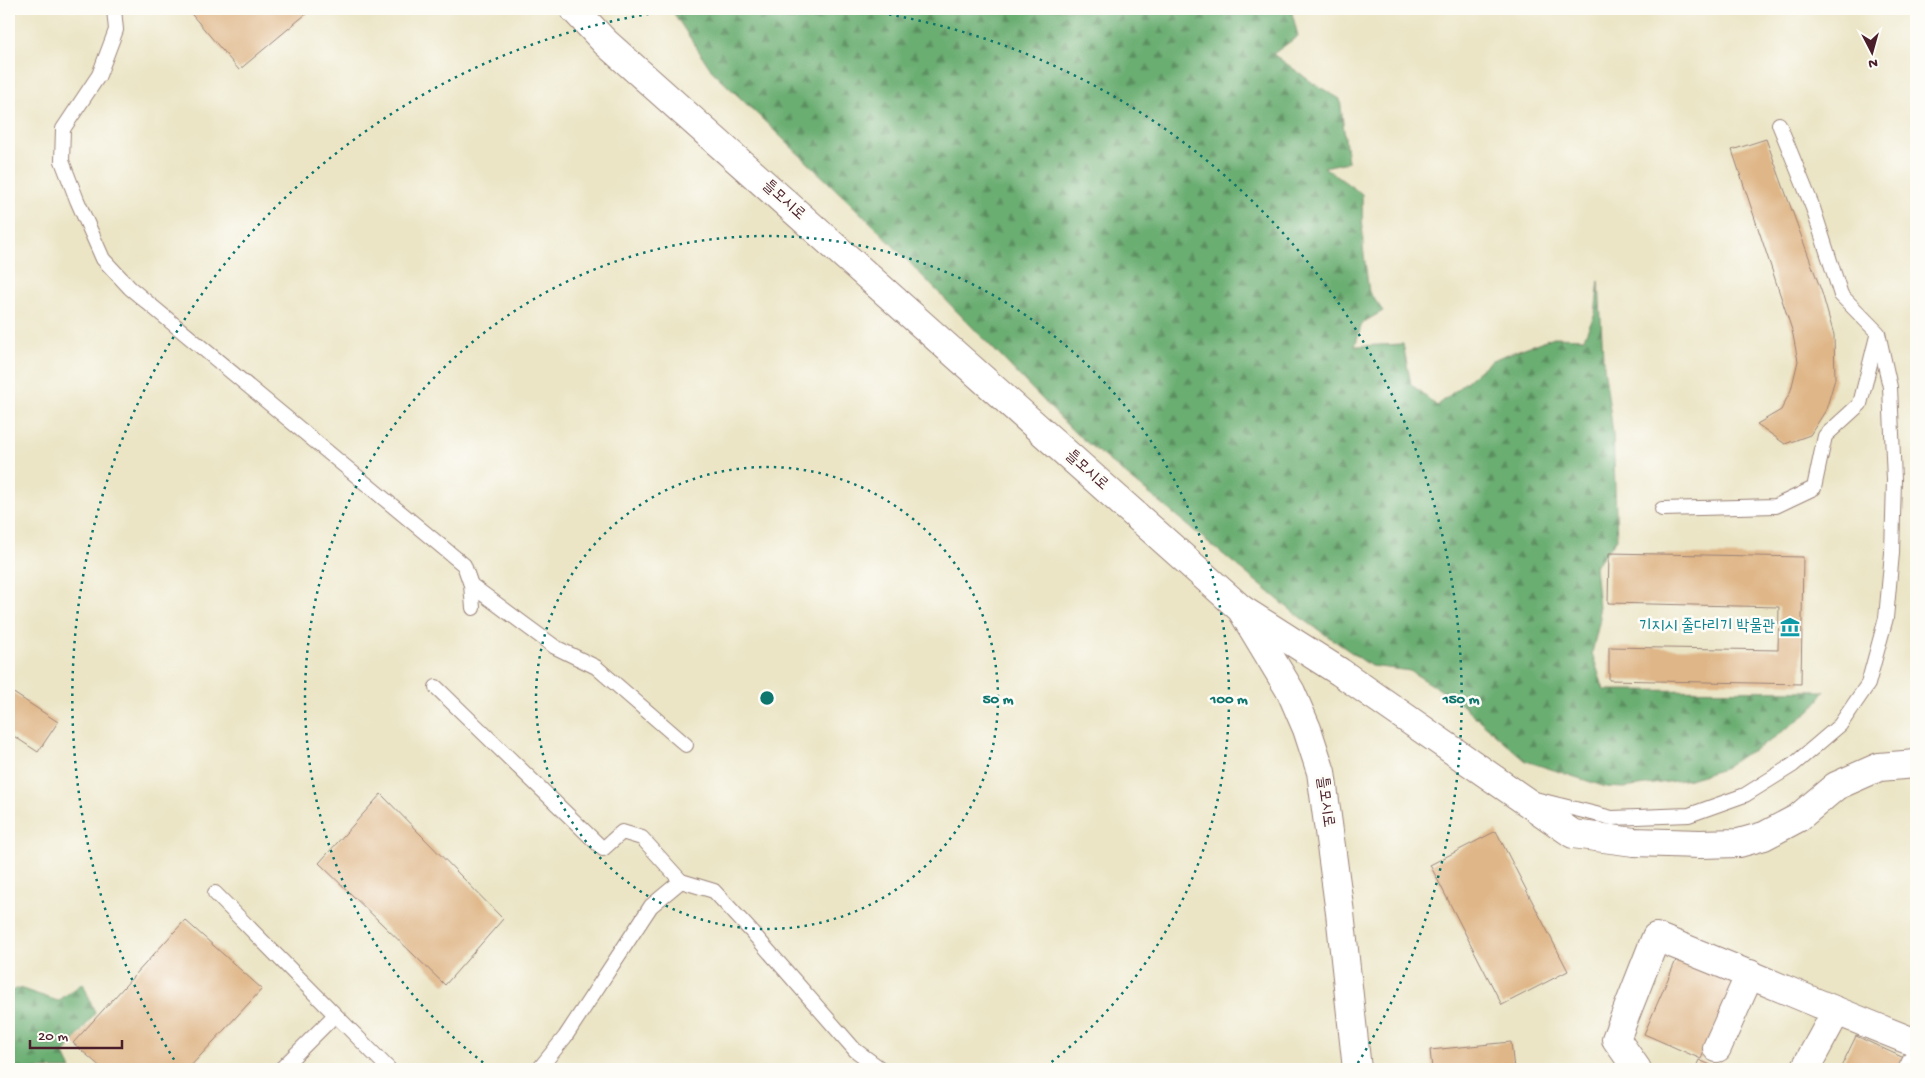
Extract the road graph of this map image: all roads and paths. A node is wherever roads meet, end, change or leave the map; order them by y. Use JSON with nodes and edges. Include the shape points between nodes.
{"nodes":[{"id":1,"x":114,"y":9,"type":"edge"},
{"id":2,"x":574,"y":9,"type":"edge"},
{"id":3,"x":1778,"y":124,"type":"dead end"},
{"id":4,"x":1878,"y":333,"type":"junction"},
{"id":5,"x":1662,"y":509,"type":"dead end"},
{"id":6,"x":471,"y":585,"type":"junction"},
{"id":7,"x":473,"y":608,"type":"dead end"},
{"id":8,"x":1241,"y":610,"type":"junction"},
{"id":9,"x":436,"y":687,"type":"dead end"},
{"id":10,"x":686,"y":745,"type":"dead end"},
{"id":11,"x":1916,"y":764,"type":"edge"},
{"id":12,"x":1514,"y":794,"type":"junction"},
{"id":13,"x":681,"y":881,"type":"junction"},
{"id":14,"x":215,"y":893,"type":"dead end"},
{"id":15,"x":1750,"y":974,"type":"junction"},
{"id":16,"x":1836,"y":1012,"type":"junction"},
{"id":17,"x":335,"y":1015,"type":"junction"},
{"id":18,"x":1916,"y":1043,"type":"edge"},
{"id":19,"x":1717,"y":1048,"type":"dead end"},
{"id":20,"x":1916,"y":1063,"type":"edge"},
{"id":21,"x":281,"y":1069,"type":"edge"},
{"id":22,"x":389,"y":1069,"type":"edge"},
{"id":23,"x":539,"y":1069,"type":"edge"},
{"id":24,"x":881,"y":1069,"type":"edge"},
{"id":25,"x":1357,"y":1069,"type":"edge"},
{"id":26,"x":1637,"y":1069,"type":"edge"},
{"id":27,"x":1805,"y":1069,"type":"edge"},
{"id":28,"x":1913,"y":1069,"type":"edge"}],
"edges":[{"from":1,"to":6,"type":"lane","via":[[116,30],[99,75],[63,129],[62,161],[103,259],[130,288],[464,565]]},
{"from":2,"to":8,"type":"main road","name":"틀모시로","via":[[605,42]]},
{"from":3,"to":4,"type":"lane","via":[[1813,208],[1841,294]]},
{"from":4,"to":5,"type":"lane","via":[[1860,404],[1826,436],[1814,488],[1776,506]]},
{"from":4,"to":12,"type":"lane","via":[[1890,387],[1894,480],[1886,618],[1868,684],[1840,725],[1793,765],[1745,795],[1689,815],[1612,818]]},
{"from":6,"to":7,"type":"lane"},
{"from":6,"to":10,"type":"lane","via":[[555,648],[596,667]]},
{"from":8,"to":12,"type":"main road","via":[[1340,672]]},
{"from":8,"to":25,"type":"main road","name":"틀모시로","via":[[1291,692],[1321,772]]},
{"from":9,"to":13,"type":"lane","via":[[603,849],[622,832],[642,838]]},
{"from":11,"to":12,"type":"main road","via":[[1878,767],[1836,786],[1798,818],[1764,836],[1739,844],[1634,842],[1573,834]]},
{"from":13,"to":23,"type":"lane","via":[[651,906],[566,1038]]},
{"from":13,"to":24,"type":"lane","via":[[714,891],[855,1050]]},
{"from":14,"to":17,"type":"lane"},
{"from":15,"to":16,"type":"main road"},
{"from":15,"to":19,"type":"main road"},
{"from":15,"to":26,"type":"main road","via":[[1656,937],[1616,1038]]},
{"from":16,"to":18,"type":"main road"},
{"from":16,"to":27,"type":"main road"},
{"from":17,"to":21,"type":"lane"},
{"from":17,"to":22,"type":"lane"},
{"from":20,"to":28,"type":"main road"}]}
